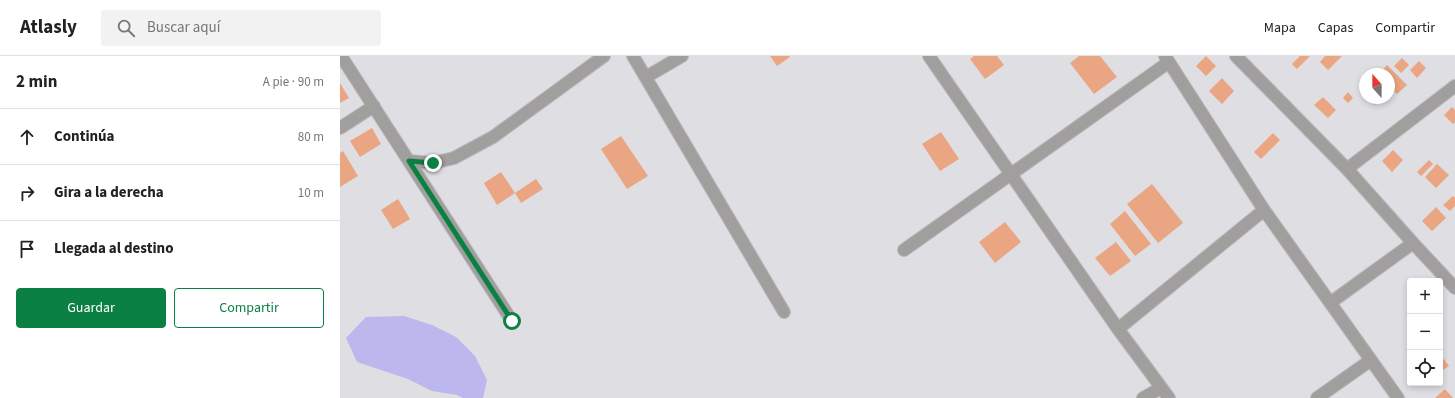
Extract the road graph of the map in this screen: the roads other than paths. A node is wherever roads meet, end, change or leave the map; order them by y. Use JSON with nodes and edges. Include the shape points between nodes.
{"nodes":[{"id":1,"x":341,"y":56,"type":"edge"},
{"id":2,"x":604,"y":56,"type":"edge"},
{"id":3,"x":633,"y":56,"type":"edge"},
{"id":4,"x":682,"y":56,"type":"edge"},
{"id":5,"x":929,"y":56,"type":"edge"},
{"id":6,"x":1236,"y":56,"type":"edge"},
{"id":7,"x":1167,"y":59,"type":"edge"},
{"id":8,"x":646,"y":77,"type":"junction"},
{"id":9,"x":1455,"y":86,"type":"edge"},
{"id":10,"x":374,"y":106,"type":"junction"},
{"id":11,"x":340,"y":128,"type":"edge"},
{"id":12,"x":409,"y":161,"type":"junction"},
{"id":13,"x":1348,"y":169,"type":"junction"},
{"id":14,"x":1011,"y":175,"type":"junction"},
{"id":15,"x":1264,"y":210,"type":"junction"},
{"id":16,"x":1413,"y":243,"type":"junction"},
{"id":17,"x":904,"y":250,"type":"dead end"},
{"id":18,"x":1455,"y":288,"type":"edge"},
{"id":19,"x":1330,"y":303,"type":"junction"},
{"id":20,"x":784,"y":312,"type":"dead end"},
{"id":21,"x":512,"y":321,"type":"dead end"},
{"id":22,"x":1118,"y":330,"type":"junction"},
{"id":23,"x":1371,"y":360,"type":"junction"},
{"id":24,"x":1161,"y":388,"type":"junction"},
{"id":25,"x":1143,"y":398,"type":"edge"},
{"id":26,"x":1169,"y":398,"type":"edge"},
{"id":27,"x":1317,"y":398,"type":"edge"},
{"id":28,"x":1398,"y":398,"type":"edge"}],
"edges":[{"from":1,"to":10,"type":"street"},
{"from":2,"to":12,"type":"street","via":[[493,137],[454,158],[433,163]]},
{"from":3,"to":8,"type":"street"},
{"from":4,"to":8,"type":"street"},
{"from":5,"to":14,"type":"street"},
{"from":6,"to":13,"type":"street"},
{"from":7,"to":14,"type":"street"},
{"from":7,"to":15,"type":"street"},
{"from":8,"to":20,"type":"street"},
{"from":9,"to":13,"type":"street"},
{"from":10,"to":11,"type":"street"},
{"from":10,"to":12,"type":"street"},
{"from":12,"to":21,"type":"street"},
{"from":13,"to":16,"type":"street"},
{"from":14,"to":17,"type":"street"},
{"from":14,"to":22,"type":"street"},
{"from":15,"to":19,"type":"street"},
{"from":15,"to":22,"type":"street"},
{"from":16,"to":18,"type":"street"},
{"from":16,"to":19,"type":"street"},
{"from":19,"to":23,"type":"street"},
{"from":22,"to":24,"type":"street"},
{"from":23,"to":27,"type":"street"},
{"from":23,"to":28,"type":"street"},
{"from":24,"to":25,"type":"street"},
{"from":24,"to":26,"type":"street"}]}
